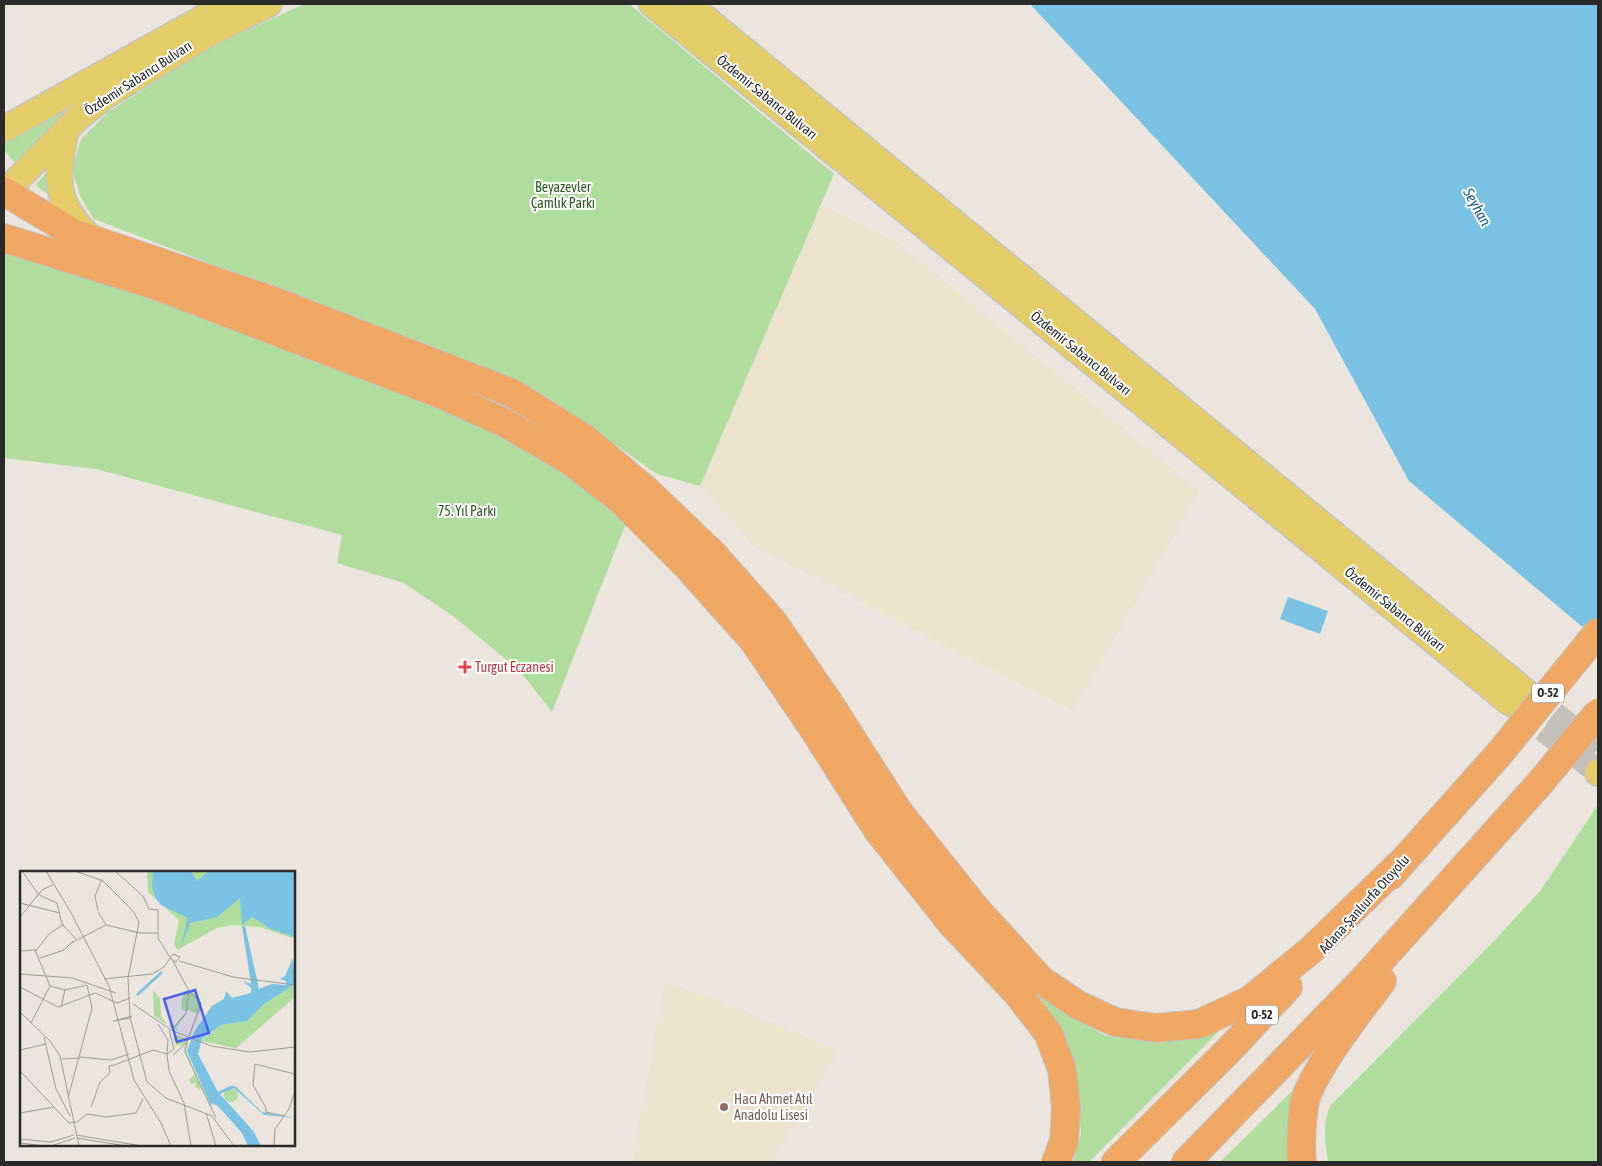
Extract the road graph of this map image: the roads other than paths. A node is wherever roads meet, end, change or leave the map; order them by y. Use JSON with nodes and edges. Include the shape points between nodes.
{"nodes":[{"id":1,"x":228,"y":4,"type":"edge"},
{"id":2,"x":269,"y":4,"type":"edge"},
{"id":3,"x":652,"y":4,"type":"edge"},
{"id":4,"x":688,"y":4,"type":"edge"},
{"id":5,"x":4,"y":129,"type":"edge"},
{"id":6,"x":66,"y":130,"type":"junction"},
{"id":7,"x":4,"y":190,"type":"edge"},
{"id":8,"x":4,"y":238,"type":"edge"},
{"id":9,"x":92,"y":239,"type":"junction"},
{"id":10,"x":1598,"y":632,"type":"edge"},
{"id":11,"x":1598,"y":713,"type":"edge"},
{"id":12,"x":1470,"y":861,"type":"junction"},
{"id":13,"x":1402,"y":862,"type":"junction"},
{"id":14,"x":1056,"y":1162,"type":"edge"},
{"id":15,"x":1116,"y":1162,"type":"edge"},
{"id":16,"x":1186,"y":1162,"type":"edge"},
{"id":17,"x":1302,"y":1162,"type":"edge"}],
"edges":[{"from":1,"to":5,"type":"main road","name":"Özdemir Sabancı Bulvarı"},
{"from":2,"to":6,"type":"main road","name":"Özdemir Sabancı Bulvarı","via":[[208,34],[105,96]]},
{"from":3,"to":4,"type":"main road","name":"Özdemir Sabancı Bulvarı","via":[[1517,697]]},
{"from":6,"to":7,"type":"main road","name":"Özdemir Sabancı Bulvarı"},
{"from":6,"to":9,"type":"main road","via":[[58,168],[59,187],[71,216]]},
{"from":7,"to":9,"type":"highway","via":[[73,233]]},
{"from":8,"to":14,"type":"highway","via":[[157,286],[443,395],[505,423],[569,460],[621,500],[687,566],[753,640],[877,829],[952,924],[1018,994],[1048,1033],[1062,1069],[1066,1108],[1064,1141]]},
{"from":9,"to":13,"type":"highway","via":[[271,300],[504,390],[584,438],[647,491],[713,554],[774,623],[898,811],[977,910],[1041,980],[1078,1006],[1114,1022],[1156,1028],[1199,1024],[1250,1000],[1311,950]]},
{"from":10,"to":13,"type":"highway","name":"Adana-Şanlıurfa Otoyolu","number":"O-52","bridge":true,"via":[[1499,754]]},
{"from":11,"to":12,"type":"highway","bridge":true},
{"from":12,"to":16,"type":"highway","via":[[1286,1061]]},
{"from":12,"to":17,"type":"highway","via":[[1340,1039],[1307,1095],[1300,1149]]},
{"from":13,"to":15,"type":"highway","name":"Adana-Şanlıurfa Otoyolu","number":"O-52","via":[[1230,1049]]}]}
